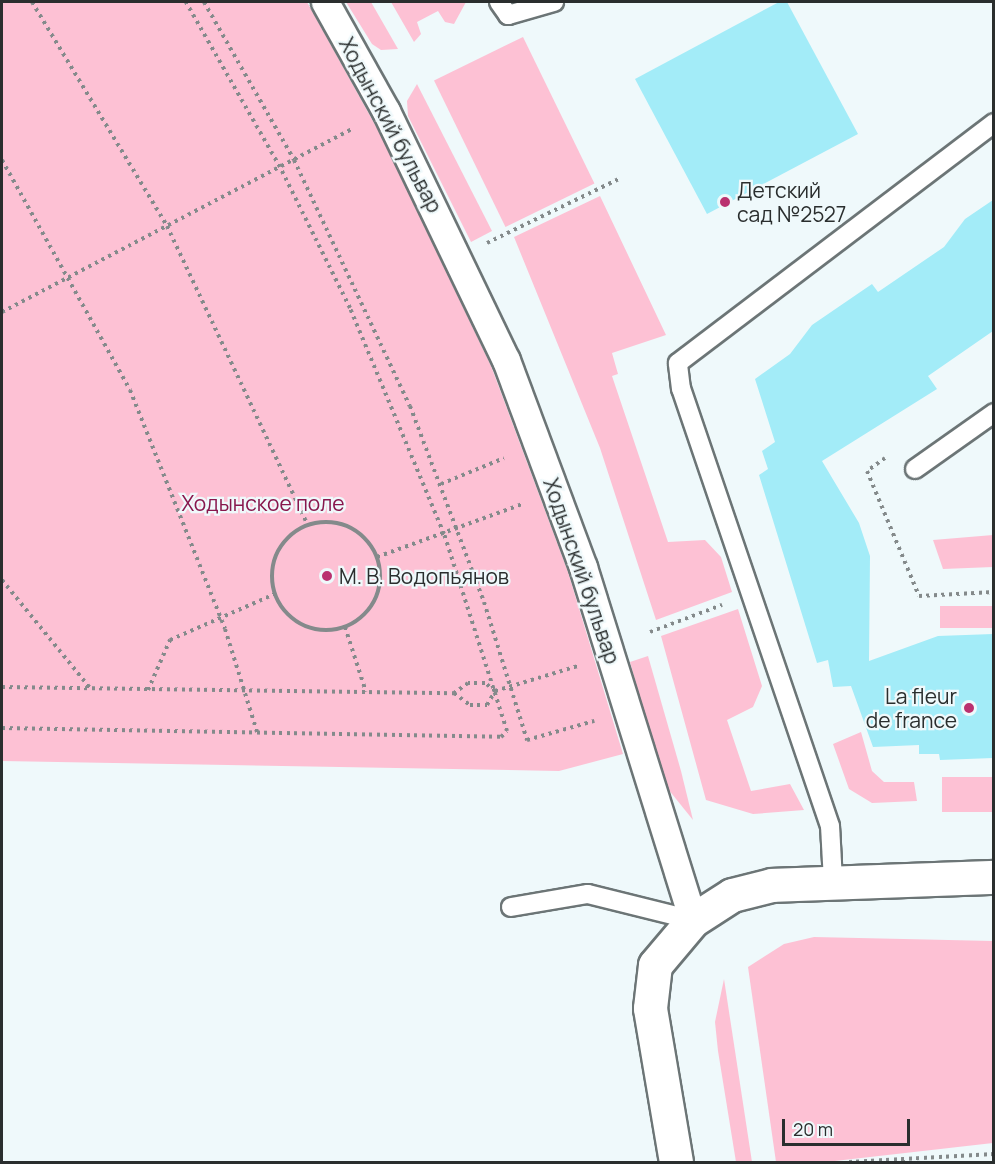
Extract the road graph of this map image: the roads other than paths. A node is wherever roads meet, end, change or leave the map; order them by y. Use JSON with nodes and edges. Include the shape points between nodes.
{"nodes":[{"id":1,"x":325,"y":2,"type":"edge"},
{"id":2,"x":499,"y":2,"type":"edge"},
{"id":3,"x":554,"y":2,"type":"edge"},
{"id":4,"x":993,"y":123,"type":"edge"},
{"id":5,"x":993,"y":413,"type":"edge"},
{"id":6,"x":915,"y":469,"type":"dead end"},
{"id":7,"x":993,"y":877,"type":"edge"},
{"id":8,"x":833,"y":881,"type":"junction"},
{"id":9,"x":511,"y":907,"type":"dead end"},
{"id":10,"x":693,"y":920,"type":"junction"},
{"id":11,"x":676,"y":1162,"type":"edge"}],
"edges":[{"from":1,"to":10,"type":"street","name":"Ходынский бульвар","via":[[386,111],[459,256],[538,443],[630,710]]},
{"from":2,"to":3,"type":"lane","via":[[508,15]]},
{"from":4,"to":8,"type":"lane","via":[[678,363],[681,389],[830,826]]},
{"from":5,"to":6,"type":"lane"},
{"from":7,"to":8,"type":"street"},
{"from":8,"to":10,"type":"street","via":[[772,885],[732,895]]},
{"from":9,"to":10,"type":"lane","via":[[588,894]]},
{"from":10,"to":11,"type":"street","via":[[655,965],[650,1008]]}]}
